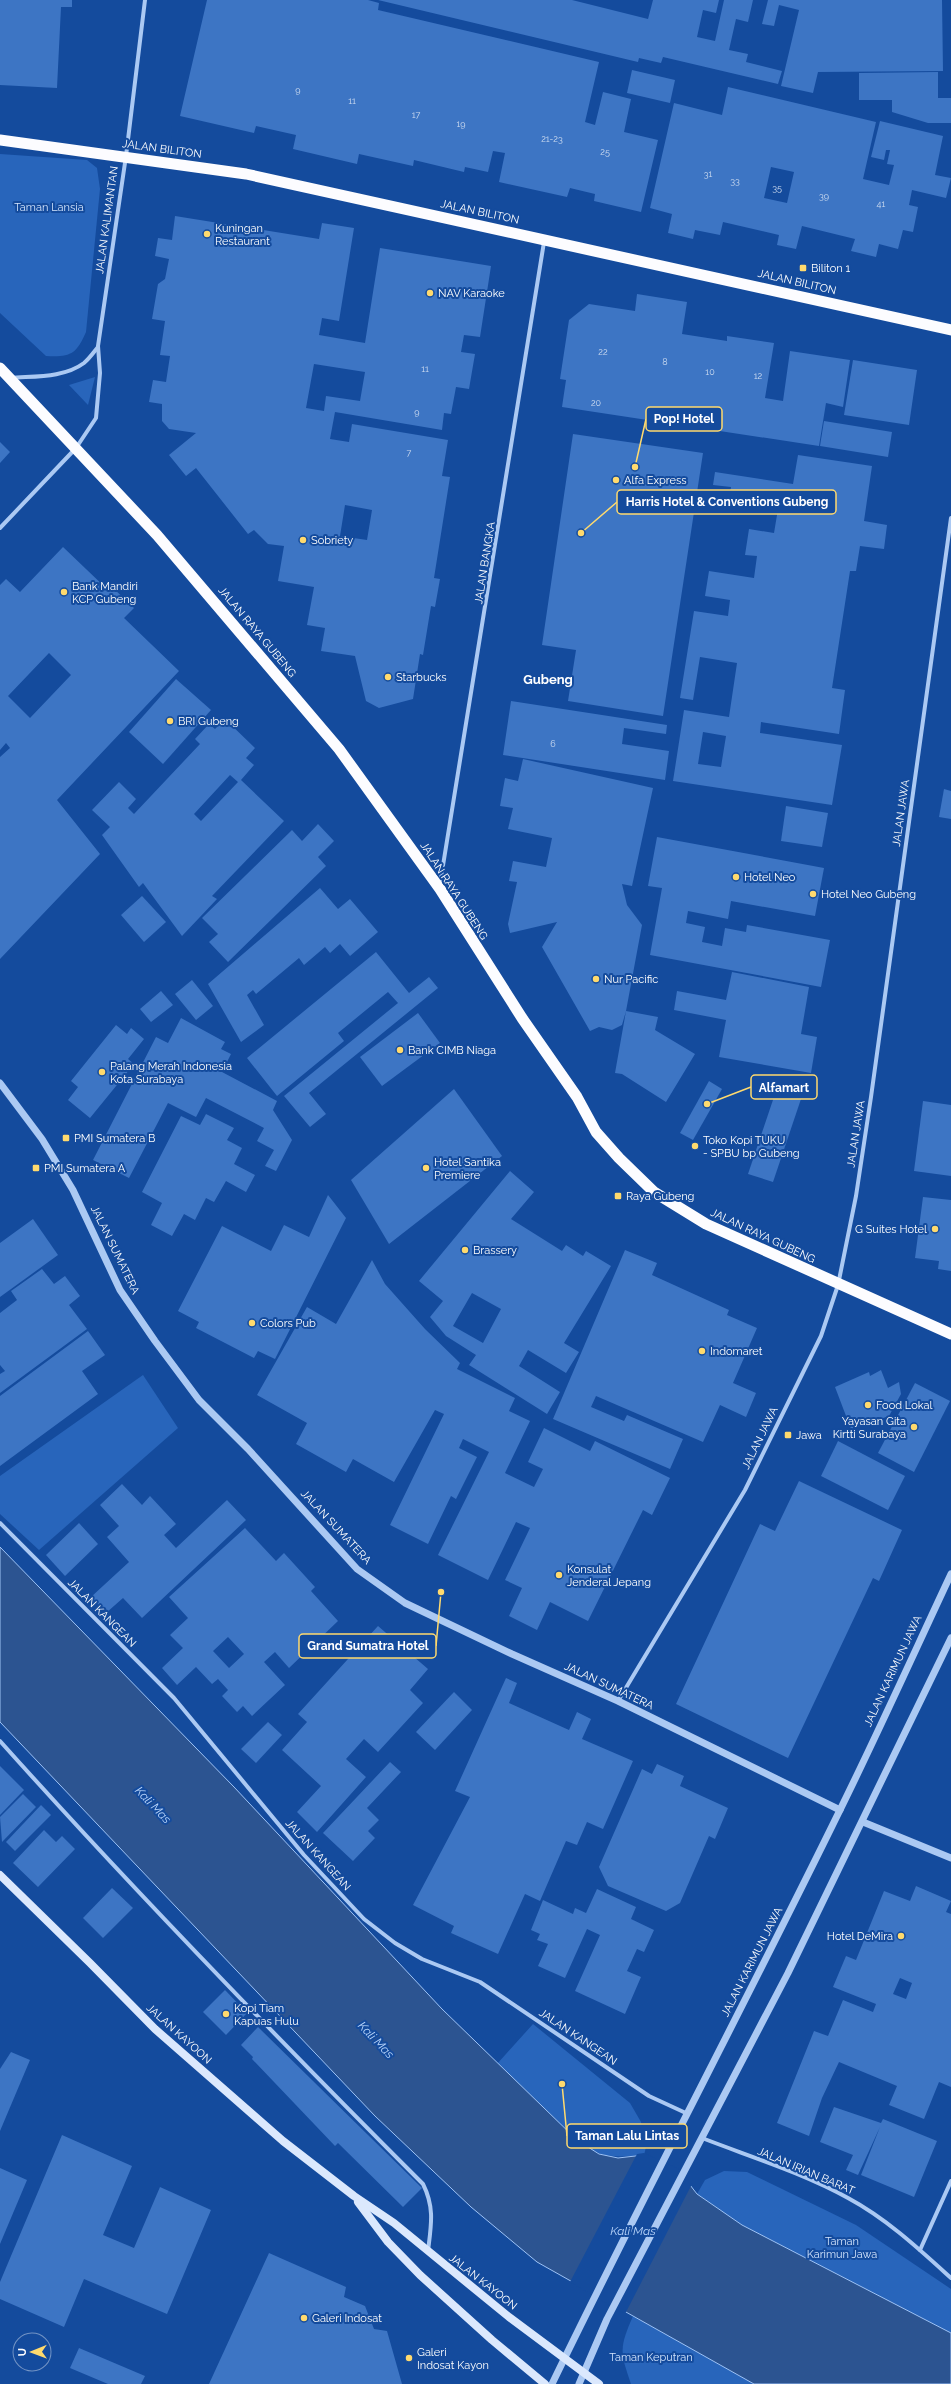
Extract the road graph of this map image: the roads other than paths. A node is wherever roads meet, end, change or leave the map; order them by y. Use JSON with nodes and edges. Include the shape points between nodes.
{"nodes":[{"id":1,"x":145,"y":0,"type":"edge"},
{"id":2,"x":0,"y":140,"type":"edge"},
{"id":3,"x":126,"y":156,"type":"junction"},
{"id":4,"x":545,"y":240,"type":"junction"},
{"id":5,"x":951,"y":330,"type":"edge"},
{"id":6,"x":98,"y":346,"type":"junction"},
{"id":7,"x":0,"y":368,"type":"edge"},
{"id":8,"x":11,"y":378,"type":"junction"},
{"id":9,"x":76,"y":448,"type":"junction"},
{"id":10,"x":951,"y":518,"type":"edge"},
{"id":11,"x":0,"y":528,"type":"edge"},
{"id":12,"x":440,"y":889,"type":"junction"},
{"id":13,"x":0,"y":1083,"type":"edge"},
{"id":14,"x":838,"y":1285,"type":"junction"},
{"id":15,"x":951,"y":1334,"type":"edge"},
{"id":16,"x":0,"y":1523,"type":"edge"},
{"id":17,"x":951,"y":1574,"type":"edge"},
{"id":18,"x":951,"y":1638,"type":"edge"},
{"id":19,"x":618,"y":1701,"type":"junction"},
{"id":20,"x":0,"y":1741,"type":"edge"},
{"id":21,"x":840,"y":1810,"type":"junction"},
{"id":22,"x":863,"y":1822,"type":"junction"},
{"id":23,"x":951,"y":1858,"type":"edge"},
{"id":24,"x":0,"y":1875,"type":"edge"},
{"id":25,"x":689,"y":2114,"type":"junction"},
{"id":26,"x":702,"y":2138,"type":"junction"},
{"id":27,"x":951,"y":2181,"type":"edge"},
{"id":28,"x":354,"y":2196,"type":"junction"},
{"id":29,"x":920,"y":2250,"type":"junction"},
{"id":30,"x":428,"y":2252,"type":"junction"},
{"id":31,"x":951,"y":2278,"type":"edge"},
{"id":32,"x":565,"y":2357,"type":"junction"},
{"id":33,"x":584,"y":2372,"type":"junction"},
{"id":34,"x":545,"y":2384,"type":"edge"},
{"id":35,"x":552,"y":2384,"type":"edge"},
{"id":36,"x":579,"y":2384,"type":"edge"},
{"id":37,"x":600,"y":2384,"type":"edge"}],
"edges":[{"from":1,"to":3,"type":"street","name":"JALAN KALIMANTAN"},
{"from":2,"to":3,"type":"highway","name":"JALAN BILITON"},
{"from":3,"to":4,"type":"highway","name":"JALAN BILITON","via":[[246,174]]},
{"from":3,"to":6,"type":"street","name":"JALAN KALIMANTAN"},
{"from":4,"to":5,"type":"highway","name":"JALAN BILITON"},
{"from":4,"to":12,"type":"street","name":"JALAN BANGKA"},
{"from":6,"to":8,"type":"street","name":"JALAN KALIMANTAN","via":[[85,363],[73,370]]},
{"from":6,"to":9,"type":"street","name":"JALAN KALIMANTAN","via":[[100,373],[96,418]]},
{"from":7,"to":8,"type":"highway","name":"JALAN RAYA GUBENG"},
{"from":8,"to":9,"type":"highway","name":"JALAN RAYA GUBENG"},
{"from":9,"to":11,"type":"street","name":"JALAN KALIMANTAN"},
{"from":9,"to":12,"type":"highway","name":"JALAN RAYA GUBENG","via":[[157,534],[339,749]]},
{"from":10,"to":14,"type":"street","name":"JALAN JAWA","via":[[871,1097],[856,1196]]},
{"from":12,"to":14,"type":"highway","name":"JALAN RAYA GUBENG","via":[[514,1005],[577,1097],[596,1132],[619,1158],[654,1192],[706,1224]]},
{"from":13,"to":19,"type":"street","name":"JALAN SUMATERA","via":[[42,1139],[73,1190],[120,1290],[155,1341],[199,1400],[357,1569],[405,1603]]},
{"from":14,"to":15,"type":"highway","name":"JALAN RAYA GUBENG"},
{"from":14,"to":19,"type":"street","name":"JALAN JAWA","via":[[821,1336],[745,1490]]},
{"from":16,"to":25,"type":"street","name":"JALAN KANGEAN","via":[[174,1698],[304,1855],[364,1919],[422,1959],[480,1982],[649,2096]]},
{"from":17,"to":21,"type":"street","name":"JALAN KARIMUN JAWA"},
{"from":18,"to":22,"type":"street"},
{"from":19,"to":21,"type":"street","name":"JALAN SUMATERA"},
{"from":20,"to":30,"type":"street","via":[[238,1996],[423,2184],[430,2199],[431,2210]]},
{"from":21,"to":25,"type":"street","name":"JALAN KARIMUN JAWA"},
{"from":22,"to":23,"type":"street"},
{"from":22,"to":26,"type":"street"},
{"from":24,"to":28,"type":"main road","name":"JALAN KAYOON","via":[[155,2029],[283,2141]]},
{"from":25,"to":32,"type":"street","name":"JALAN KARIMUN JAWA"},
{"from":26,"to":29,"type":"street","name":"JALAN IRIAN BARAT","via":[[803,2177],[848,2198],[888,2223]]},
{"from":26,"to":33,"type":"street","via":[[607,2320]]},
{"from":27,"to":29,"type":"street"},
{"from":28,"to":30,"type":"main road","name":"JALAN KAYOON","via":[[394,2223]]},
{"from":28,"to":34,"type":"main road","name":"JALAN KAYOON","via":[[388,2242],[420,2275]]},
{"from":29,"to":31,"type":"street","name":"JALAN IRIAN BARAT"},
{"from":30,"to":32,"type":"main road","name":"JALAN KAYOON","via":[[509,2317]]},
{"from":32,"to":33,"type":"main road","name":"JALAN KAYOON"},
{"from":32,"to":35,"type":"street","name":"JALAN KARIMUN JAWA"},
{"from":33,"to":36,"type":"street"},
{"from":33,"to":37,"type":"main road","name":"JALAN KAYOON"}]}
